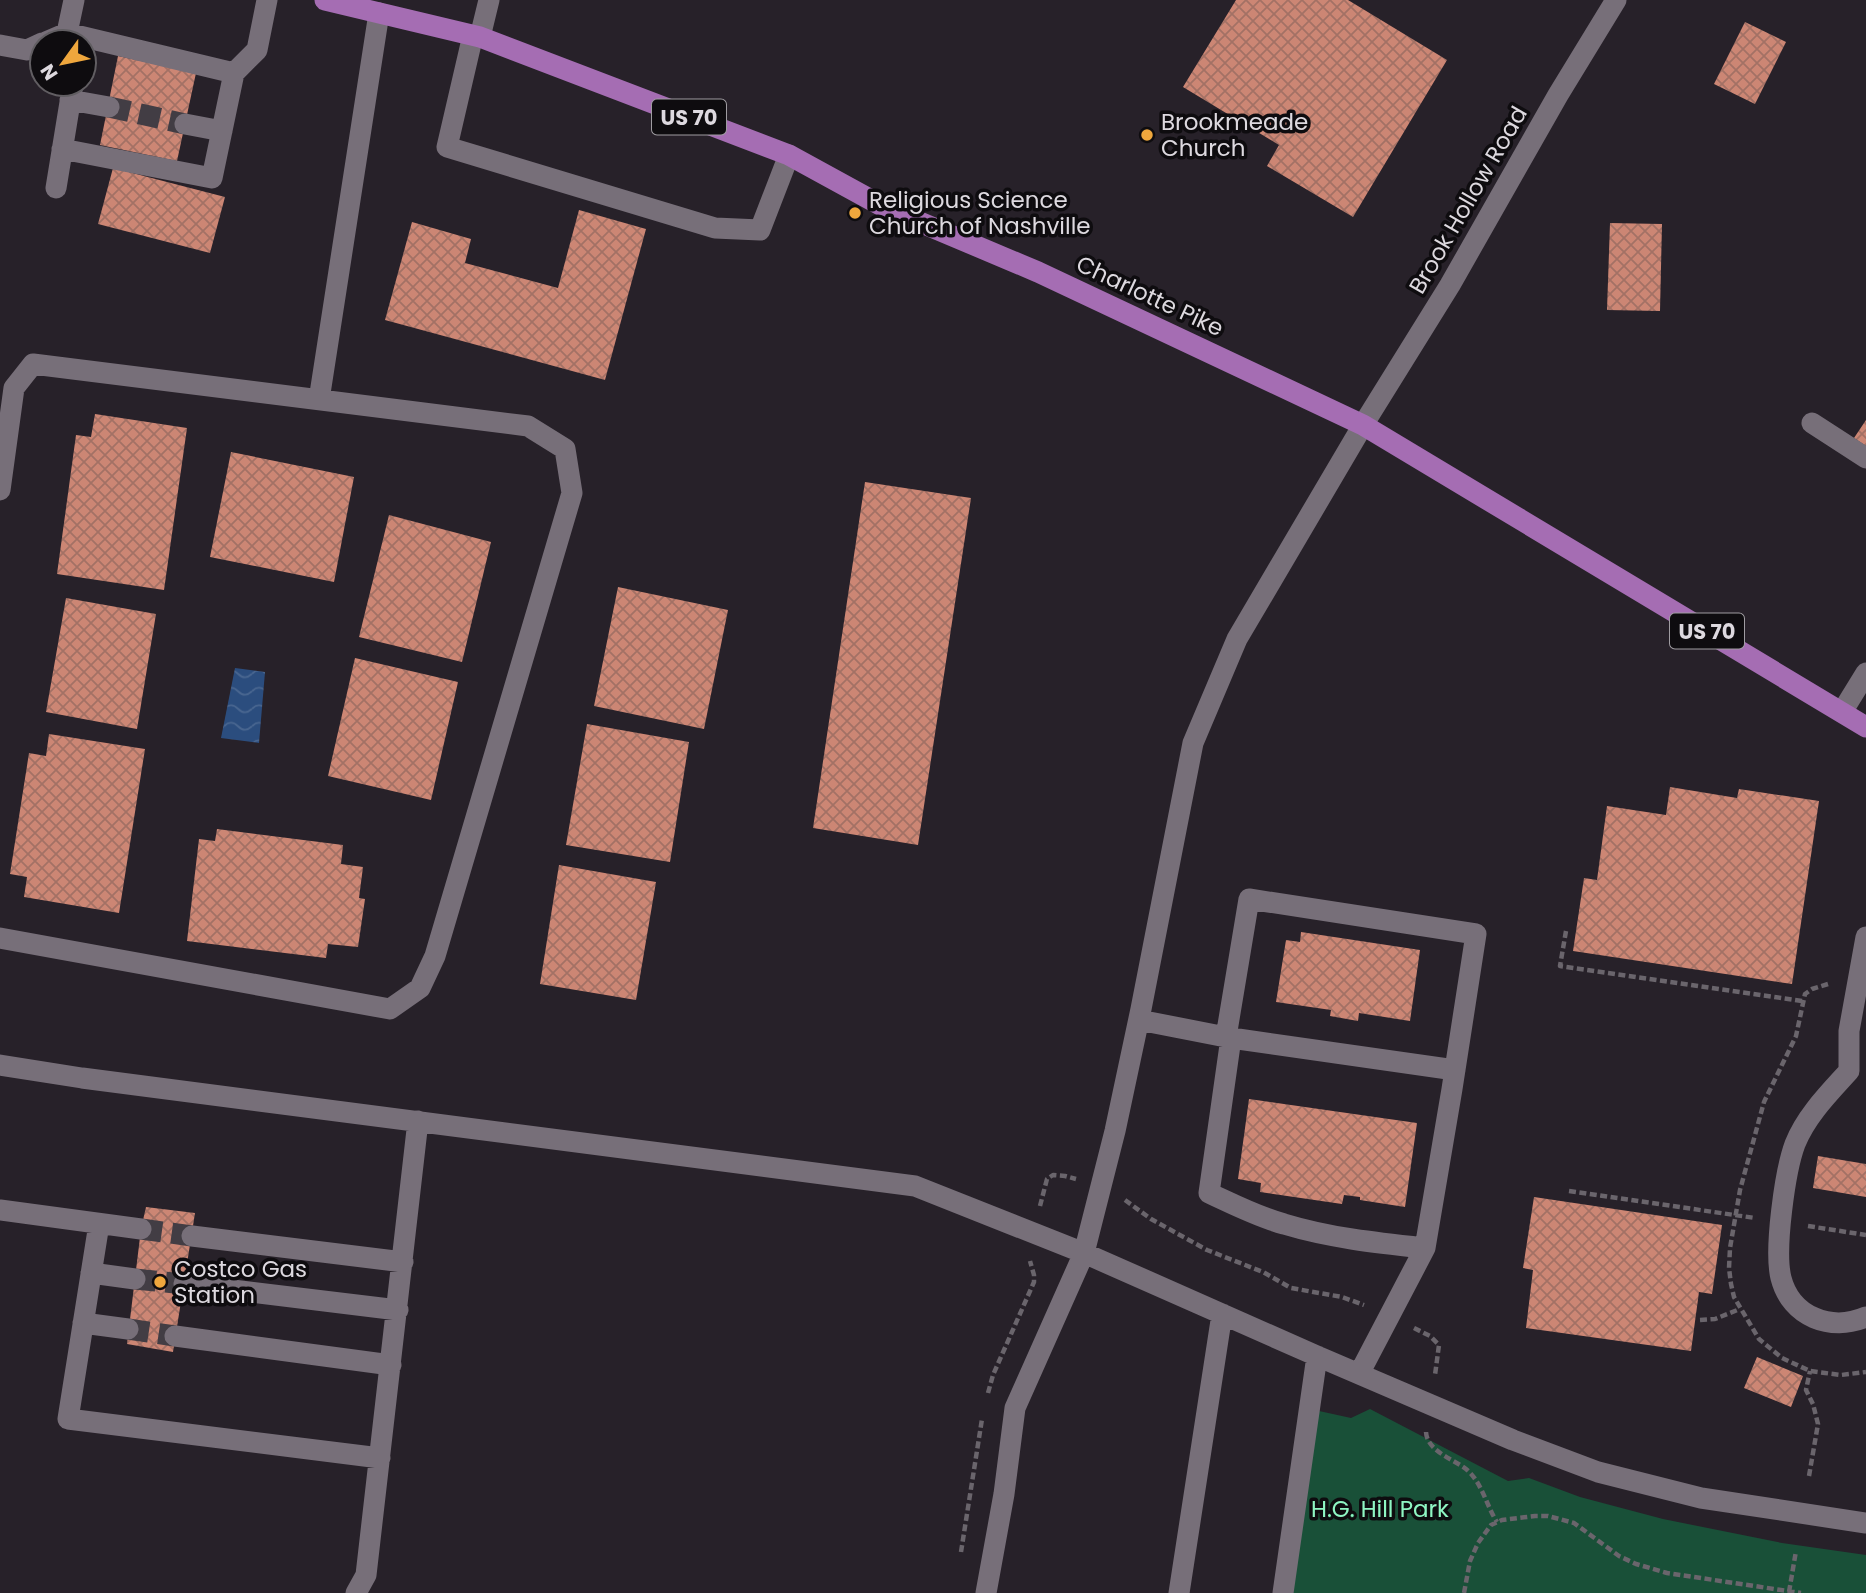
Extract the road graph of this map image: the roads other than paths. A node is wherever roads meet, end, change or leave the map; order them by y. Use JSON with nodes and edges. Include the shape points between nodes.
{"nodes":[{"id":1,"x":74,"y":0,"type":"edge"},
{"id":2,"x":267,"y":0,"type":"edge"},
{"id":3,"x":325,"y":0,"type":"edge"},
{"id":4,"x":489,"y":0,"type":"edge"},
{"id":5,"x":1616,"y":0,"type":"edge"},
{"id":6,"x":379,"y":13,"type":"junction"},
{"id":7,"x":76,"y":28,"type":"edge"},
{"id":8,"x":476,"y":36,"type":"junction"},
{"id":9,"x":98,"y":42,"type":"edge"},
{"id":10,"x":0,"y":45,"type":"edge"},
{"id":11,"x":28,"y":50,"type":"edge"},
{"id":12,"x":234,"y":73,"type":"junction"},
{"id":13,"x":70,"y":98,"type":"edge"},
{"id":14,"x":86,"y":98,"type":"edge"},
{"id":15,"x":109,"y":107,"type":"tunnel mouth"},
{"id":16,"x":185,"y":124,"type":"tunnel mouth"},
{"id":17,"x":222,"y":131,"type":"junction"},
{"id":18,"x":62,"y":149,"type":"junction"},
{"id":19,"x":789,"y":155,"type":"junction"},
{"id":20,"x":56,"y":187,"type":"dead end"},
{"id":21,"x":319,"y":400,"type":"junction"},
{"id":22,"x":1812,"y":423,"type":"dead end"},
{"id":23,"x":1363,"y":425,"type":"junction"},
{"id":24,"x":1866,"y":458,"type":"edge"},
{"id":25,"x":0,"y":490,"type":"edge"},
{"id":26,"x":1866,"y":673,"type":"edge"},
{"id":27,"x":1842,"y":712,"type":"junction"},
{"id":28,"x":1866,"y":727,"type":"edge"},
{"id":29,"x":1866,"y":937,"type":"edge"},
{"id":30,"x":0,"y":938,"type":"edge"},
{"id":31,"x":1139,"y":1020,"type":"junction"},
{"id":32,"x":1229,"y":1037,"type":"junction"},
{"id":33,"x":0,"y":1065,"type":"edge"},
{"id":34,"x":1857,"y":1072,"type":"edge"},
{"id":35,"x":1454,"y":1079,"type":"junction"},
{"id":36,"x":418,"y":1121,"type":"junction"},
{"id":37,"x":0,"y":1210,"type":"edge"},
{"id":38,"x":99,"y":1224,"type":"junction"},
{"id":39,"x":141,"y":1229,"type":"tunnel mouth"},
{"id":40,"x":192,"y":1236,"type":"tunnel mouth"},
{"id":41,"x":1425,"y":1248,"type":"junction"},
{"id":42,"x":1084,"y":1253,"type":"junction"},
{"id":43,"x":403,"y":1262,"type":"junction"},
{"id":44,"x":91,"y":1273,"type":"junction"},
{"id":45,"x":135,"y":1279,"type":"tunnel mouth"},
{"id":46,"x":184,"y":1284,"type":"tunnel mouth"},
{"id":47,"x":398,"y":1310,"type":"junction"},
{"id":48,"x":1222,"y":1314,"type":"junction"},
{"id":49,"x":1866,"y":1317,"type":"edge"},
{"id":50,"x":83,"y":1323,"type":"junction"},
{"id":51,"x":128,"y":1329,"type":"tunnel mouth"},
{"id":52,"x":175,"y":1336,"type":"tunnel mouth"},
{"id":53,"x":1317,"y":1356,"type":"junction"},
{"id":54,"x":390,"y":1365,"type":"junction"},
{"id":55,"x":1359,"y":1374,"type":"junction"},
{"id":56,"x":380,"y":1458,"type":"junction"},
{"id":57,"x":1866,"y":1523,"type":"edge"},
{"id":58,"x":356,"y":1593,"type":"edge"},
{"id":59,"x":986,"y":1593,"type":"edge"},
{"id":60,"x":1180,"y":1593,"type":"edge"},
{"id":61,"x":1283,"y":1593,"type":"edge"}],
"edges":[{"from":1,"to":7,"type":"street"},
{"from":2,"to":12,"type":"street","via":[[257,50]]},
{"from":3,"to":6,"type":"main road","name":"Charlotte Pike","number":"US 70"},
{"from":4,"to":8,"type":"street"},
{"from":5,"to":23,"type":"street","name":"Brook Hollow Road"},
{"from":6,"to":8,"type":"main road","name":"Charlotte Pike","number":"US 70"},
{"from":6,"to":21,"type":"street"},
{"from":8,"to":19,"type":"main road","name":"Charlotte Pike","number":"US 70"},
{"from":8,"to":19,"type":"street","via":[[447,147],[715,228],[760,230]]},
{"from":9,"to":12,"type":"street"},
{"from":10,"to":11,"type":"street"},
{"from":12,"to":17,"type":"street"},
{"from":13,"to":18,"type":"street"},
{"from":14,"to":15,"type":"street"},
{"from":16,"to":17,"type":"street"},
{"from":17,"to":18,"type":"street","via":[[212,178]]},
{"from":18,"to":20,"type":"street"},
{"from":19,"to":23,"type":"main road","name":"Charlotte Pike","number":"US 70","via":[[884,207],[1038,272]]},
{"from":21,"to":25,"type":"street","via":[[33,364],[14,388]]},
{"from":21,"to":30,"type":"street","via":[[528,426],[565,449],[572,493],[435,956],[420,988],[390,1009]]},
{"from":22,"to":24,"type":"street"},
{"from":23,"to":27,"type":"main road","name":"Charlotte Pike","number":"US 70"},
{"from":23,"to":31,"type":"street","name":"Brook Hollow Road","via":[[1237,639],[1193,743]]},
{"from":26,"to":27,"type":"street"},
{"from":27,"to":28,"type":"main road","name":"Charlotte Pike","number":"US 70"},
{"from":29,"to":34,"type":"street","via":[[1849,1031]]},
{"from":31,"to":32,"type":"street"},
{"from":31,"to":42,"type":"street","name":"Brook Hollow Road"},
{"from":32,"to":35,"type":"street"},
{"from":32,"to":35,"type":"street","via":[[1249,899],[1476,934]]},
{"from":32,"to":41,"type":"street","via":[[1209,1193],[1282,1224]]},
{"from":33,"to":36,"type":"street"},
{"from":34,"to":49,"type":"street","via":[[1816,1108],[1795,1143],[1786,1176],[1779,1254],[1781,1278],[1798,1308],[1812,1317],[1841,1324]]},
{"from":35,"to":41,"type":"street"},
{"from":36,"to":42,"type":"street","via":[[915,1186]]},
{"from":36,"to":43,"type":"street"},
{"from":37,"to":38,"type":"street"},
{"from":38,"to":39,"type":"street"},
{"from":38,"to":44,"type":"street"},
{"from":40,"to":43,"type":"street"},
{"from":41,"to":55,"type":"street"},
{"from":42,"to":48,"type":"street"},
{"from":42,"to":59,"type":"street","name":"Brook Hollow Road","via":[[1015,1408]]},
{"from":43,"to":47,"type":"street"},
{"from":44,"to":45,"type":"street"},
{"from":44,"to":50,"type":"street"},
{"from":46,"to":47,"type":"street"},
{"from":47,"to":54,"type":"street"},
{"from":48,"to":53,"type":"street"},
{"from":48,"to":60,"type":"street"},
{"from":50,"to":51,"type":"street"},
{"from":50,"to":56,"type":"street","via":[[68,1419]]},
{"from":52,"to":54,"type":"street"},
{"from":53,"to":55,"type":"street"},
{"from":53,"to":61,"type":"street"},
{"from":54,"to":56,"type":"street"},
{"from":55,"to":57,"type":"street","via":[[1598,1472],[1701,1498]]},
{"from":56,"to":58,"type":"street","via":[[366,1574]]}]}
